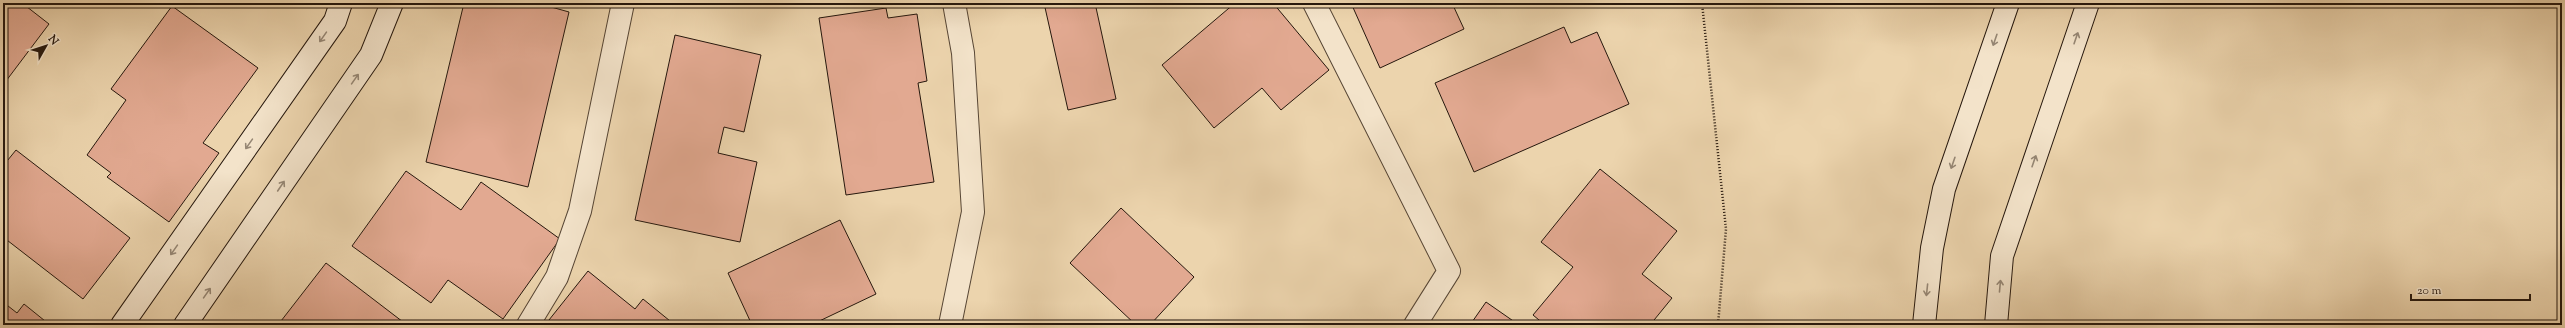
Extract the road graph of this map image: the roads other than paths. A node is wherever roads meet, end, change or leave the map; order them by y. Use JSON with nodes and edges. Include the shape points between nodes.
{"nodes":[{"id":1,"x":341,"y":3,"type":"edge"},
{"id":2,"x":392,"y":3,"type":"edge"},
{"id":3,"x":623,"y":3,"type":"edge"},
{"id":4,"x":954,"y":3,"type":"edge"},
{"id":5,"x":1314,"y":3,"type":"edge"},
{"id":6,"x":2008,"y":3,"type":"edge"},
{"id":7,"x":2088,"y":3,"type":"edge"},
{"id":8,"x":122,"y":325,"type":"edge"},
{"id":9,"x":185,"y":325,"type":"edge"},
{"id":10,"x":528,"y":325,"type":"edge"},
{"id":11,"x":950,"y":325,"type":"edge"},
{"id":12,"x":1415,"y":325,"type":"edge"},
{"id":13,"x":1924,"y":325,"type":"edge"},
{"id":14,"x":1996,"y":325,"type":"edge"}],
"edges":[{"from":1,"to":8,"type":"street","one_way":true,"via":[[335,21]]},
{"from":9,"to":2,"type":"street","one_way":true,"via":[[371,55]]},
{"from":3,"to":10,"type":"street","via":[[580,211],[557,277]]},
{"from":4,"to":11,"type":"street","via":[[963,52],[973,212]]},
{"from":5,"to":12,"type":"street","via":[[1449,271]]},
{"from":6,"to":13,"type":"street","one_way":true,"via":[[1944,188],[1932,248]]},
{"from":14,"to":7,"type":"street","one_way":true,"via":[[2002,256]]}]}
